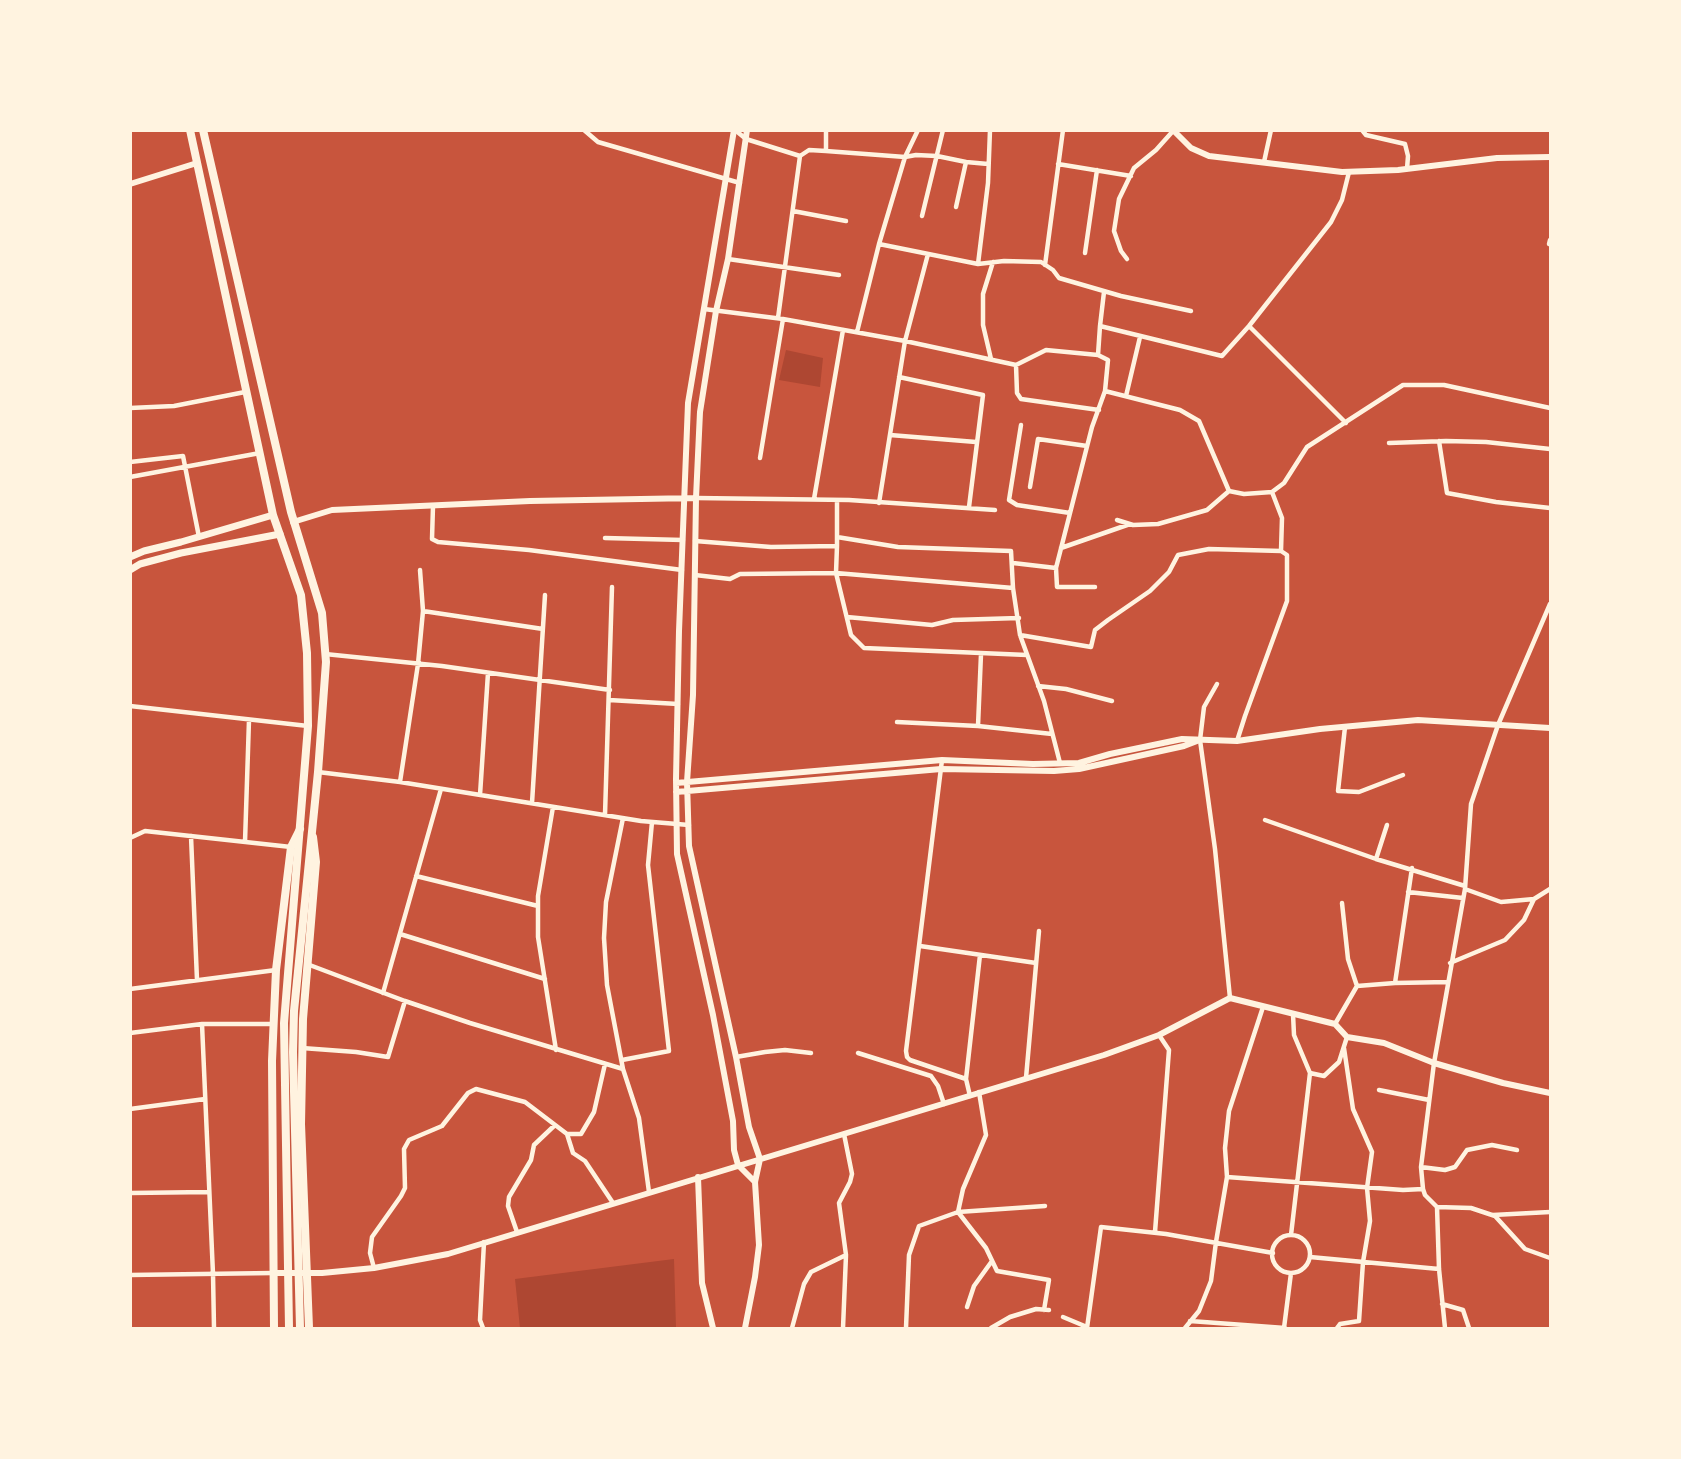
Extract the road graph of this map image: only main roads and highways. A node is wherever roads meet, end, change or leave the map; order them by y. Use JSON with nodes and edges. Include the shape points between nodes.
{"nodes":[{"id":1,"x":190,"y":130,"type":"edge"},
{"id":2,"x":203,"y":130,"type":"edge"},
{"id":3,"x":273,"y":515,"type":"junction"},
{"id":4,"x":280,"y":534,"type":"junction"},
{"id":5,"x":130,"y":557,"type":"edge"},
{"id":6,"x":130,"y":570,"type":"edge"},
{"id":7,"x":312,"y":830,"type":"junction"},
{"id":8,"x":295,"y":848,"type":"junction"},
{"id":9,"x":274,"y":1329,"type":"edge"},
{"id":10,"x":289,"y":1329,"type":"edge"},
{"id":11,"x":300,"y":1329,"type":"edge"},
{"id":12,"x":309,"y":1329,"type":"edge"}],
"edges":[{"from":1,"to":3,"type":"main road"},
{"from":2,"to":7,"type":"main road","via":[[293,522],[322,613],[325,654]]},
{"from":3,"to":4,"type":"main road"},
{"from":3,"to":5,"type":"main road"},
{"from":4,"to":6,"type":"main road","via":[[181,553]]},
{"from":4,"to":8,"type":"main road","via":[[301,596],[307,654],[308,726],[301,826]]},
{"from":7,"to":11,"type":"main road","via":[[293,1052]]},
{"from":7,"to":12,"type":"main road","via":[[316,862],[303,1019],[301,1124]]},
{"from":8,"to":9,"type":"main road","via":[[276,970],[272,1061]]},
{"from":8,"to":10,"type":"main road","via":[[284,1023]]}]}
